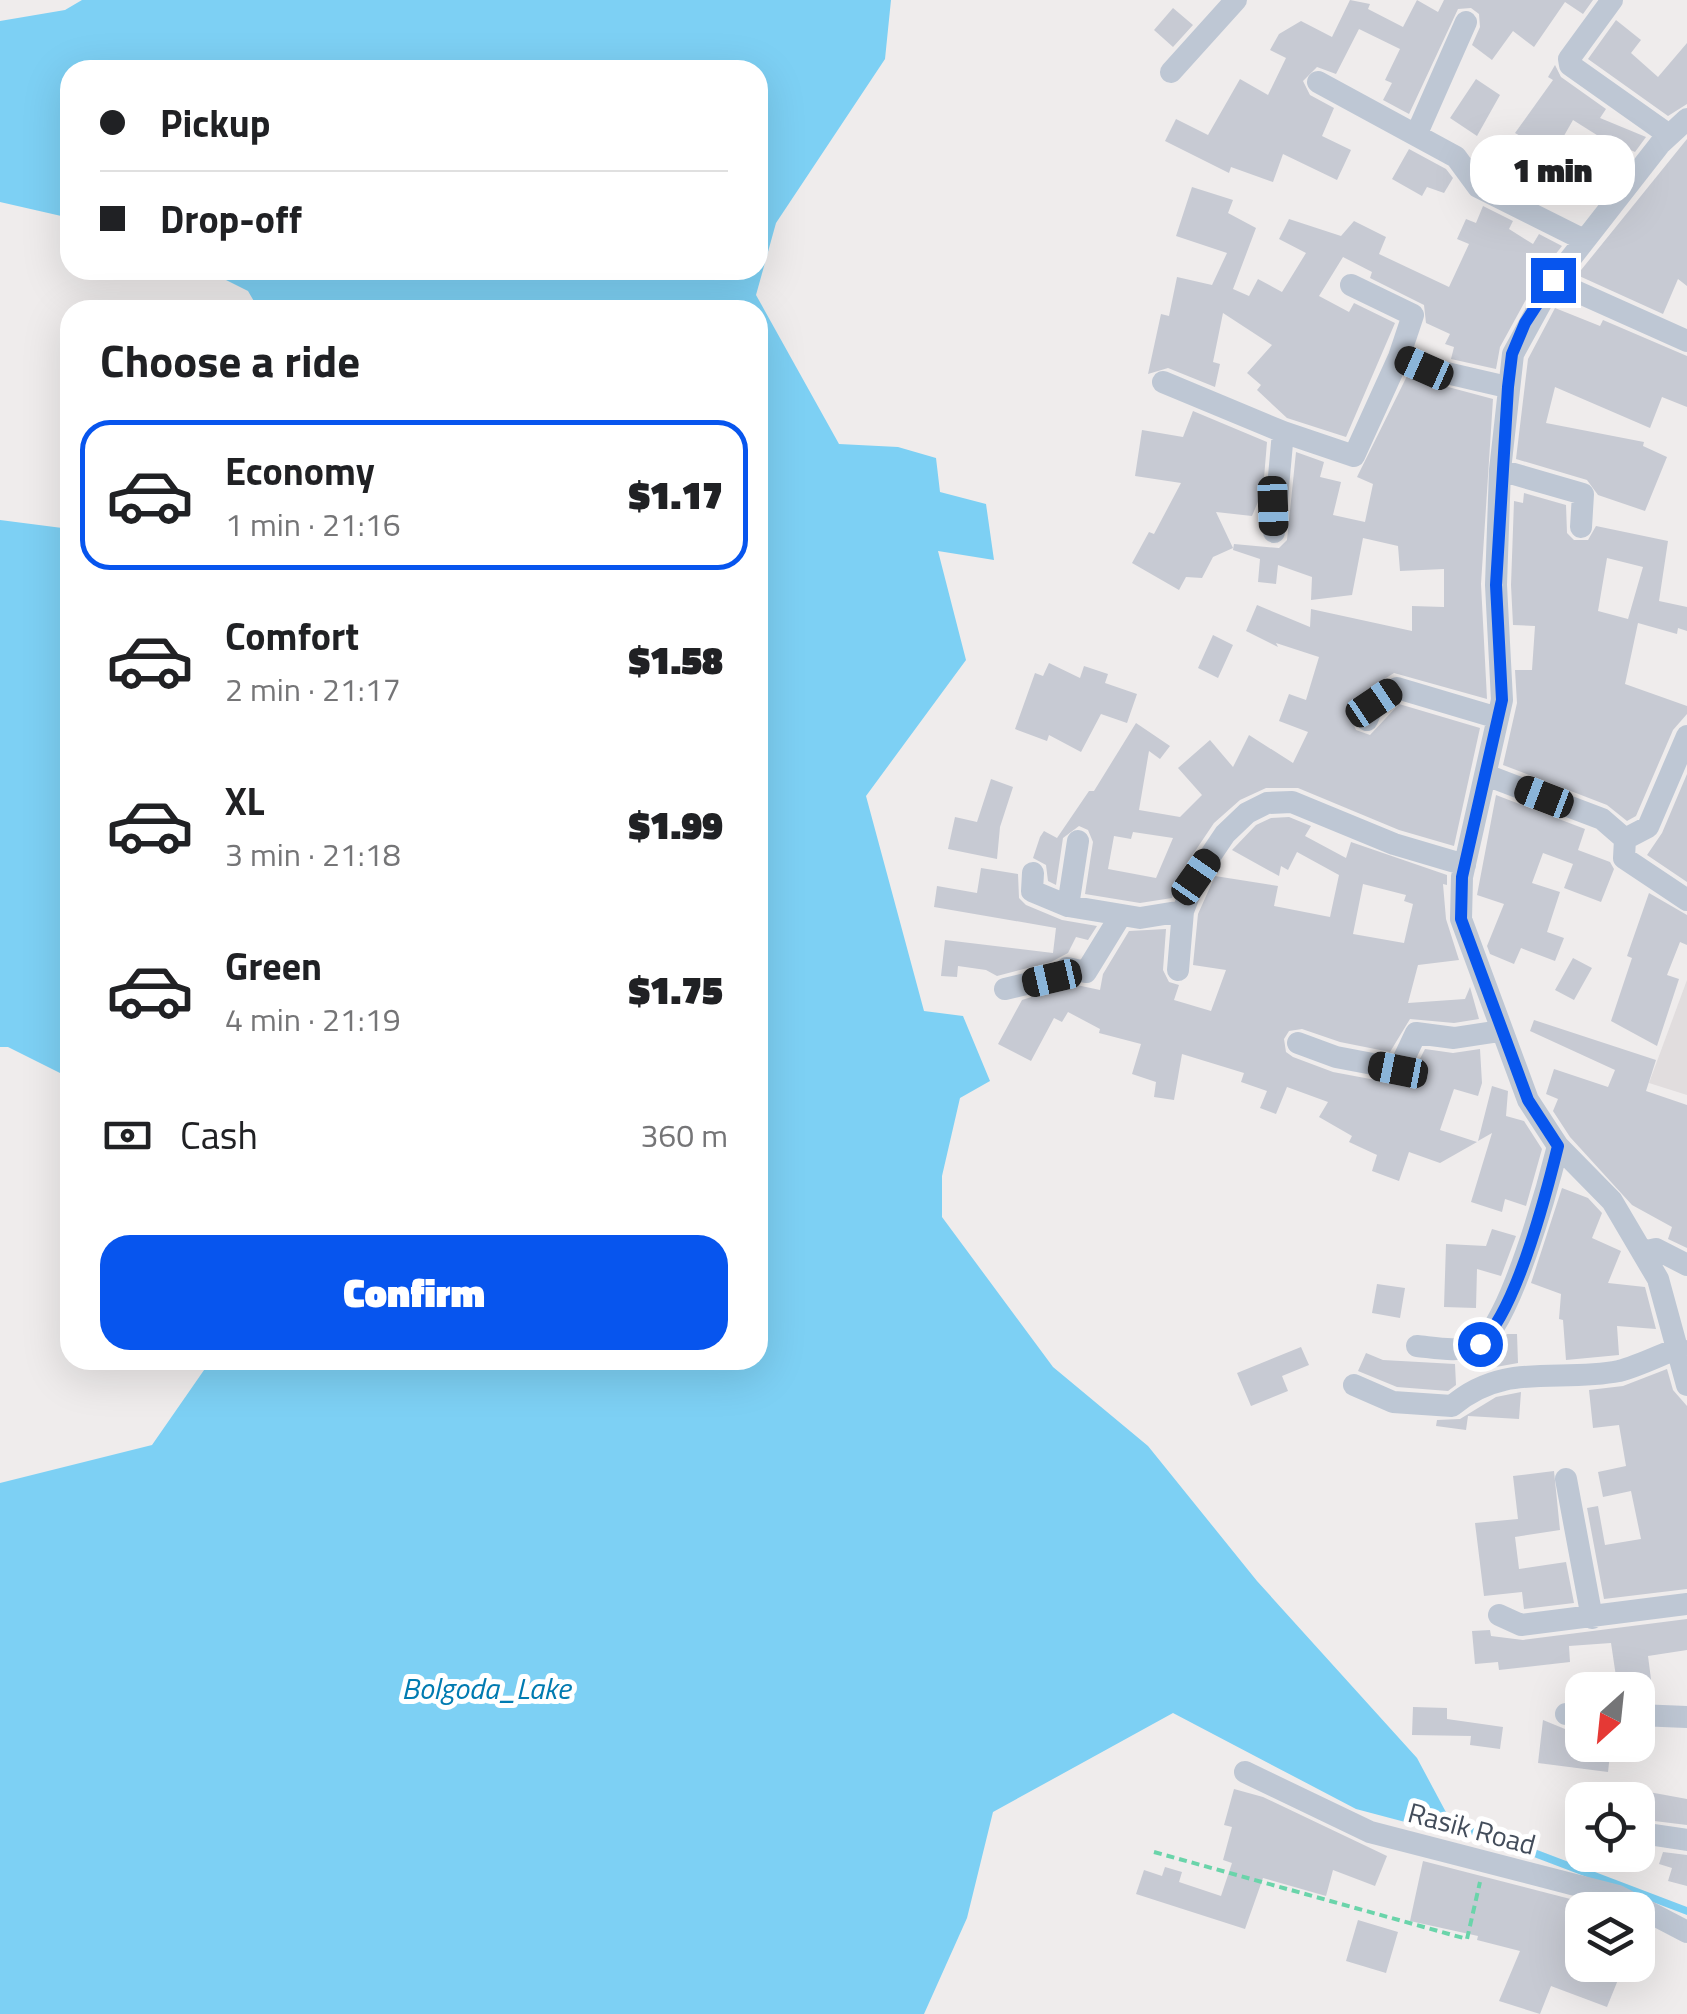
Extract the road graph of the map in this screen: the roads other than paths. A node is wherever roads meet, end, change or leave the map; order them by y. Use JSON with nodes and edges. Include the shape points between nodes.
{"nodes":[{"id":1,"x":1236,"y":0,"type":"edge"},
{"id":2,"x":1612,"y":0,"type":"edge"},
{"id":3,"x":1466,"y":22,"type":"dead end"},
{"id":4,"x":1171,"y":72,"type":"dead end"},
{"id":5,"x":1318,"y":82,"type":"dead end"},
{"id":6,"x":1678,"y":127,"type":"edge"},
{"id":7,"x":1417,"y":132,"type":"junction"},
{"id":8,"x":1584,"y":240,"type":"junction"},
{"id":9,"x":1553,"y":280,"type":"junction"},
{"id":10,"x":1351,"y":284,"type":"dead end"},
{"id":11,"x":1687,"y":341,"type":"edge"},
{"id":12,"x":1399,"y":357,"type":"junction"},
{"id":13,"x":1163,"y":382,"type":"dead end"},
{"id":14,"x":1508,"y":387,"type":"junction"},
{"id":15,"x":1283,"y":432,"type":"junction"},
{"id":16,"x":1500,"y":470,"type":"junction"},
{"id":17,"x":1581,"y":527,"type":"dead end"},
{"id":18,"x":1274,"y":532,"type":"dead end"},
{"id":19,"x":1498,"y":718,"type":"junction"},
{"id":20,"x":1368,"y":720,"type":"dead end"},
{"id":21,"x":1687,"y":736,"type":"edge"},
{"id":22,"x":1486,"y":775,"type":"junction"},
{"id":23,"x":1625,"y":839,"type":"junction"},
{"id":24,"x":1078,"y":841,"type":"dead end"},
{"id":25,"x":1465,"y":865,"type":"junction"},
{"id":26,"x":1033,"y":872,"type":"dead end"},
{"id":27,"x":1680,"y":897,"type":"edge"},
{"id":28,"x":1068,"y":906,"type":"junction"},
{"id":29,"x":1183,"y":911,"type":"junction"},
{"id":30,"x":1121,"y":915,"type":"junction"},
{"id":31,"x":1178,"y":970,"type":"dead end"},
{"id":32,"x":1006,"y":988,"type":"dead end"},
{"id":33,"x":1500,"y":1030,"type":"junction"},
{"id":34,"x":1298,"y":1043,"type":"dead end"},
{"id":35,"x":1558,"y":1146,"type":"junction"},
{"id":36,"x":1642,"y":1252,"type":"junction"},
{"id":37,"x":1687,"y":1265,"type":"edge"},
{"id":38,"x":1418,"y":1346,"type":"dead end"},
{"id":39,"x":1679,"y":1348,"type":"junction"},
{"id":40,"x":1354,"y":1385,"type":"dead end"},
{"id":41,"x":1687,"y":1385,"type":"edge"},
{"id":42,"x":1566,"y":1479,"type":"dead end"},
{"id":43,"x":1687,"y":1604,"type":"edge"},
{"id":44,"x":1499,"y":1615,"type":"dead end"},
{"id":45,"x":1592,"y":1618,"type":"junction"},
{"id":46,"x":1655,"y":1715,"type":"edge"},
{"id":47,"x":1687,"y":1716,"type":"edge"},
{"id":48,"x":1246,"y":1772,"type":"dead end"},
{"id":49,"x":1655,"y":1835,"type":"edge"},
{"id":50,"x":1687,"y":1840,"type":"edge"},
{"id":51,"x":1687,"y":1932,"type":"edge"}],
"edges":[{"from":1,"to":4,"type":"street"},
{"from":2,"to":6,"type":"street","via":[[1568,59],[1570,66]]},
{"from":3,"to":7,"type":"street"},
{"from":5,"to":7,"type":"street"},
{"from":6,"to":8,"type":"street"},
{"from":7,"to":8,"type":"street","via":[[1456,157],[1478,186]]},
{"from":8,"to":9,"type":"street"},
{"from":9,"to":11,"type":"street"},
{"from":9,"to":14,"type":"street","via":[[1519,338]]},
{"from":10,"to":12,"type":"street","via":[[1413,315]]},
{"from":12,"to":14,"type":"street"},
{"from":12,"to":15,"type":"street","via":[[1354,456]]},
{"from":13,"to":15,"type":"street"},
{"from":14,"to":16,"type":"street"},
{"from":15,"to":18,"type":"street"},
{"from":16,"to":17,"type":"street","via":[[1582,494]]},
{"from":16,"to":19,"type":"street"},
{"from":19,"to":20,"type":"street","via":[[1397,688],[1374,703]]},
{"from":19,"to":22,"type":"street"},
{"from":21,"to":23,"type":"street","via":[[1648,827]]},
{"from":22,"to":23,"type":"street","via":[[1602,819]]},
{"from":22,"to":25,"type":"street"},
{"from":23,"to":27,"type":"street","via":[[1624,858]]},
{"from":24,"to":28,"type":"street"},
{"from":25,"to":29,"type":"street","via":[[1292,802],[1267,802],[1225,834]]},
{"from":25,"to":33,"type":"street","via":[[1461,919]]},
{"from":26,"to":28,"type":"street","via":[[1032,892]]},
{"from":28,"to":30,"type":"street"},
{"from":29,"to":30,"type":"street"},
{"from":29,"to":31,"type":"street"},
{"from":30,"to":32,"type":"street","via":[[1086,972],[1067,968],[1059,976]]},
{"from":33,"to":34,"type":"street","via":[[1454,1038],[1416,1033],[1398,1070]]},
{"from":33,"to":35,"type":"street","via":[[1528,1100]]},
{"from":35,"to":36,"type":"street","via":[[1612,1200]]},
{"from":35,"to":38,"type":"street","via":[[1493,1332],[1480,1344],[1455,1350]]},
{"from":36,"to":37,"type":"street","via":[[1656,1250]]},
{"from":36,"to":39,"type":"street","via":[[1658,1279]]},
{"from":39,"to":40,"type":"street","via":[[1619,1370],[1498,1378],[1452,1406],[1393,1402]]},
{"from":39,"to":41,"type":"street"},
{"from":42,"to":45,"type":"street"},
{"from":43,"to":45,"type":"street"},
{"from":44,"to":45,"type":"street","via":[[1520,1625]]},
{"from":46,"to":47,"type":"street"},
{"from":48,"to":51,"type":"street","name":"Rasik Road","via":[[1370,1832],[1618,1896]]},
{"from":49,"to":50,"type":"street"}]}
